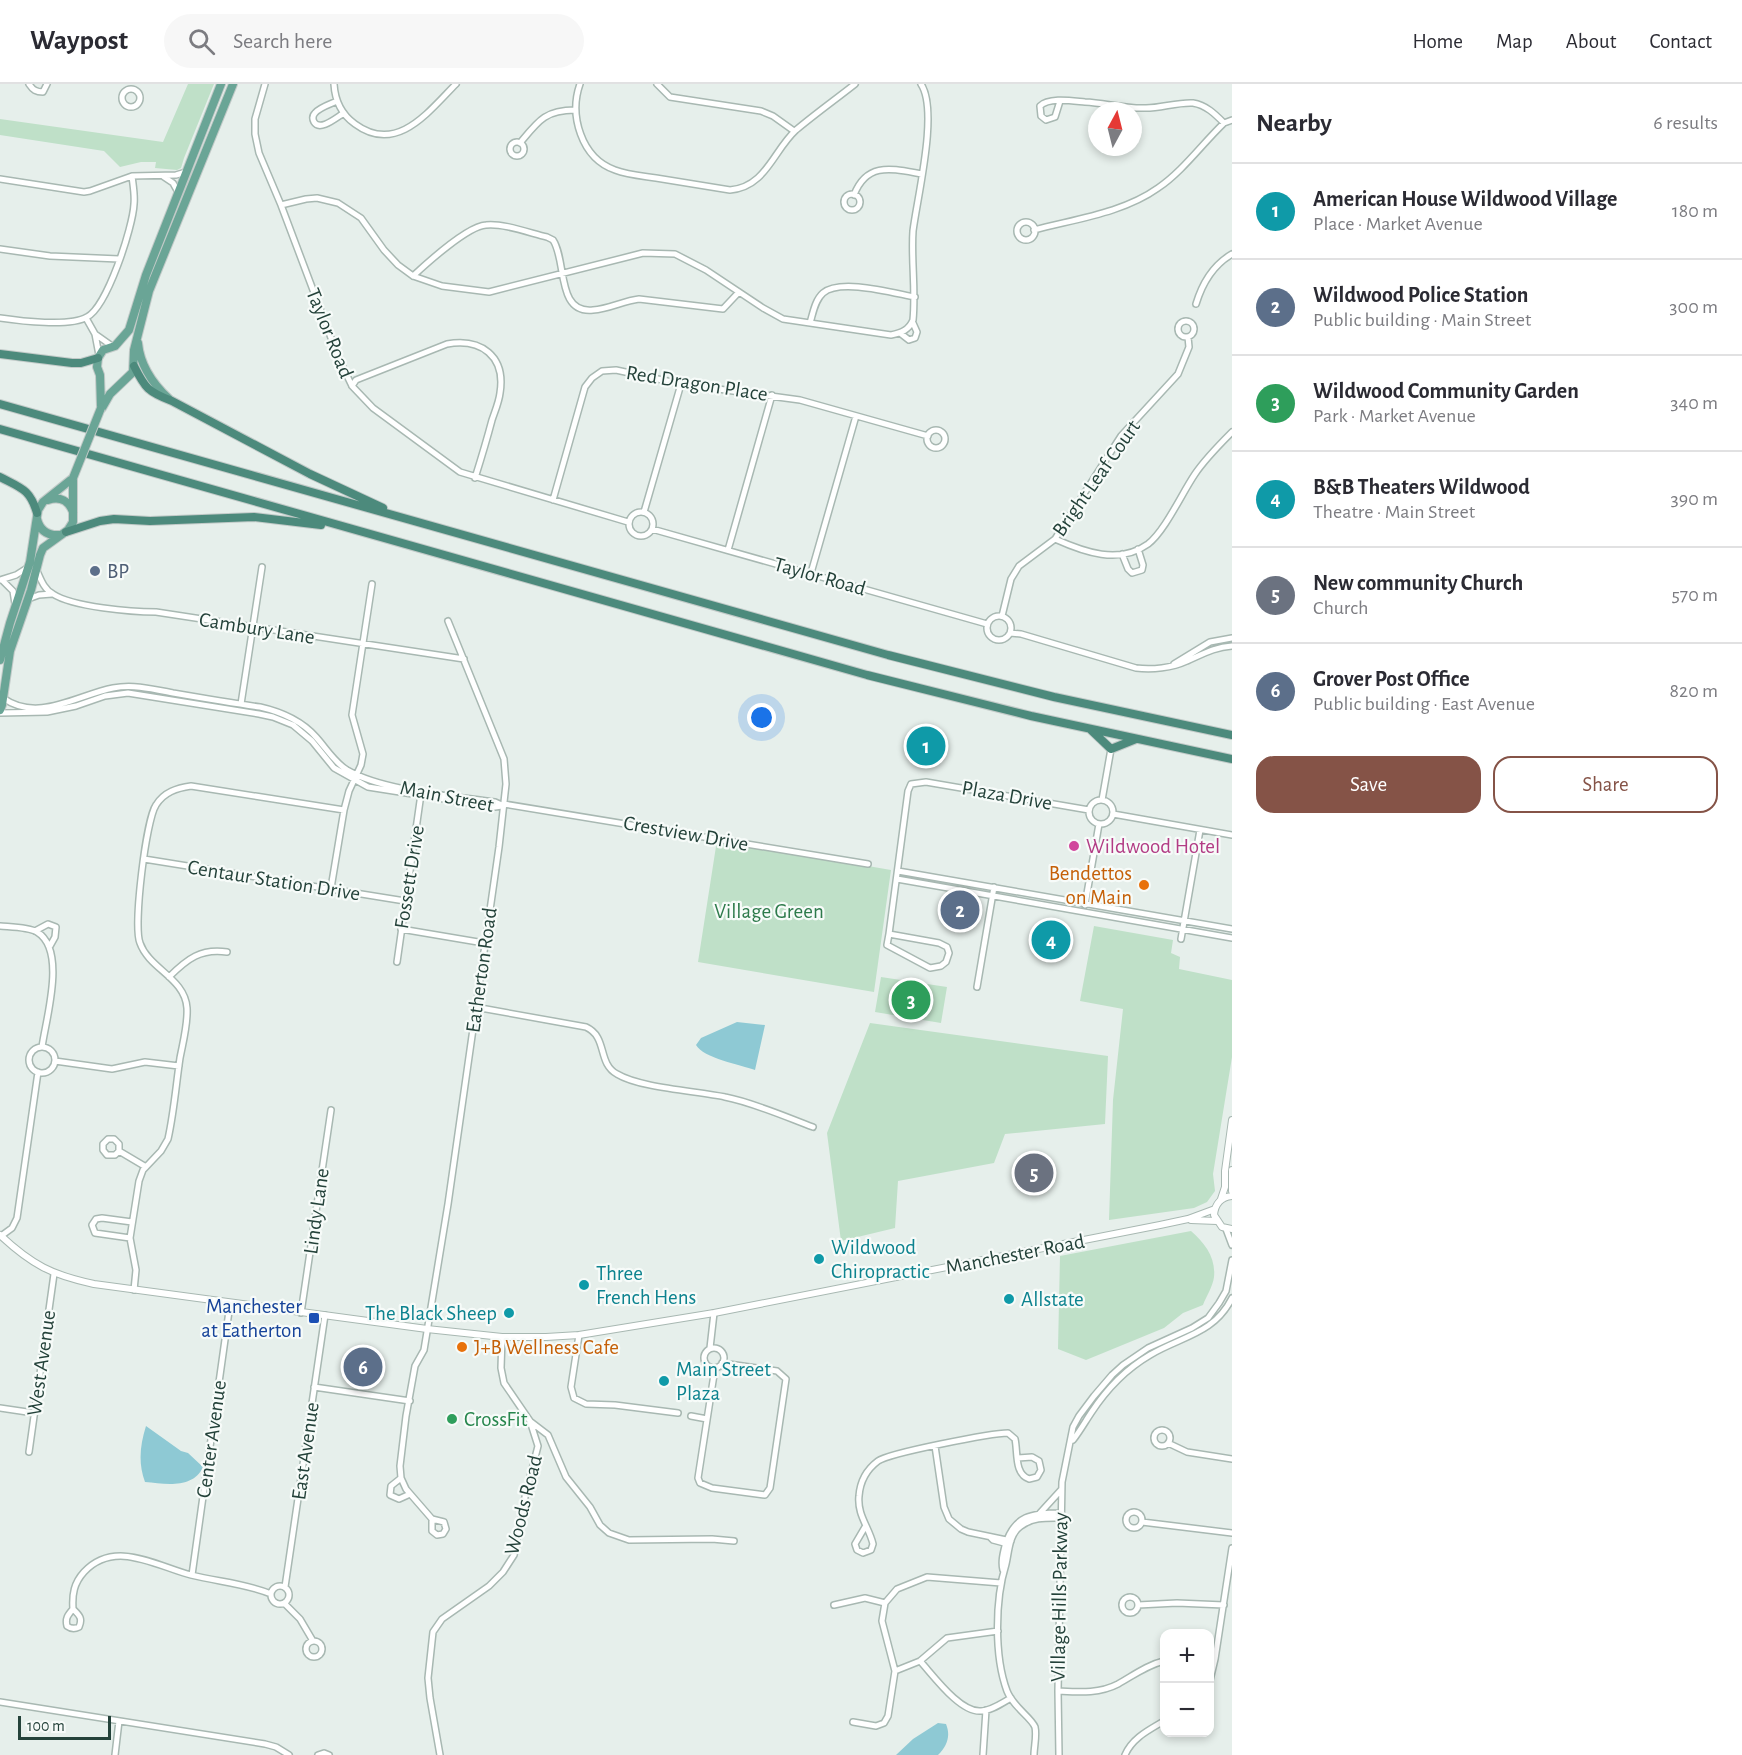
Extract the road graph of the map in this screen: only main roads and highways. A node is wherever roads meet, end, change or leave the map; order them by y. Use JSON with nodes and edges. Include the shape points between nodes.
{"nodes":[{"id":1,"x":221,"y":84,"type":"edge"},
{"id":2,"x":233,"y":84,"type":"edge"},
{"id":3,"x":138,"y":335,"type":"junction"},
{"id":4,"x":113,"y":346,"type":"junction"},
{"id":5,"x":0,"y":354,"type":"edge"},
{"id":6,"x":99,"y":356,"type":"junction"},
{"id":7,"x":134,"y":363,"type":"junction"},
{"id":8,"x":100,"y":375,"type":"junction"},
{"id":9,"x":122,"y":382,"type":"junction"},
{"id":10,"x":172,"y":401,"type":"junction"},
{"id":11,"x":0,"y":404,"type":"edge"},
{"id":12,"x":101,"y":408,"type":"junction"},
{"id":13,"x":0,"y":429,"type":"edge"},
{"id":14,"x":0,"y":477,"type":"edge"},
{"id":15,"x":73,"y":478,"type":"junction"},
{"id":16,"x":45,"y":501,"type":"junction"},
{"id":17,"x":74,"y":515,"type":"junction"},
{"id":18,"x":37,"y":516,"type":"junction"},
{"id":19,"x":405,"y":519,"type":"junction"},
{"id":20,"x":346,"y":527,"type":"junction"},
{"id":21,"x":63,"y":533,"type":"junction"},
{"id":22,"x":33,"y":569,"type":"junction"},
{"id":23,"x":0,"y":660,"type":"edge"},
{"id":24,"x":2,"y":694,"type":"edge"},
{"id":25,"x":0,"y":711,"type":"edge"},
{"id":26,"x":1090,"y":729,"type":"junction"},
{"id":27,"x":1232,"y":735,"type":"edge"},
{"id":28,"x":1136,"y":739,"type":"junction"},
{"id":29,"x":1232,"y":759,"type":"edge"}],
"edges":[{"from":1,"to":4,"type":"main road","via":[[146,274],[129,330]]},
{"from":2,"to":3,"type":"main road","via":[[149,291]]},
{"from":3,"to":7,"type":"main road"},
{"from":3,"to":10,"type":"main road","via":[[141,360],[156,385]]},
{"from":4,"to":6,"type":"main road"},
{"from":4,"to":7,"type":"main road","via":[[126,350]]},
{"from":5,"to":6,"type":"highway","via":[[72,363]]},
{"from":6,"to":8,"type":"main road"},
{"from":7,"to":9,"type":"main road","via":[[131,374]]},
{"from":7,"to":10,"type":"highway","via":[[144,386]]},
{"from":8,"to":9,"type":"main road","via":[[110,382]]},
{"from":8,"to":12,"type":"main road"},
{"from":9,"to":12,"type":"main road"},
{"from":10,"to":19,"type":"highway"},
{"from":11,"to":19,"type":"highway"},
{"from":12,"to":15,"type":"main road","bridge":true},
{"from":13,"to":20,"type":"highway"},
{"from":14,"to":18,"type":"highway","via":[[26,490]]},
{"from":15,"to":16,"type":"main road"},
{"from":15,"to":17,"type":"main road"},
{"from":16,"to":17,"type":"main road","via":[[64,500]]},
{"from":16,"to":18,"type":"main road"},
{"from":17,"to":21,"type":"main road","via":[[72,525]]},
{"from":18,"to":21,"type":"main road","via":[[45,532]]},
{"from":18,"to":22,"type":"main road"},
{"from":19,"to":27,"type":"highway","via":[[888,656]]},
{"from":20,"to":21,"type":"highway","via":[[254,517],[114,519]]},
{"from":20,"to":26,"type":"highway","via":[[856,672]]},
{"from":21,"to":22,"type":"main road","via":[[43,548]]},
{"from":22,"to":23,"type":"main road","via":[[15,607]]},
{"from":22,"to":24,"type":"main road"},
{"from":24,"to":25,"type":"main road"},
{"from":26,"to":28,"type":"highway"},
{"from":26,"to":28,"type":"highway","via":[[1111,749]]},
{"from":28,"to":29,"type":"highway"}]}
